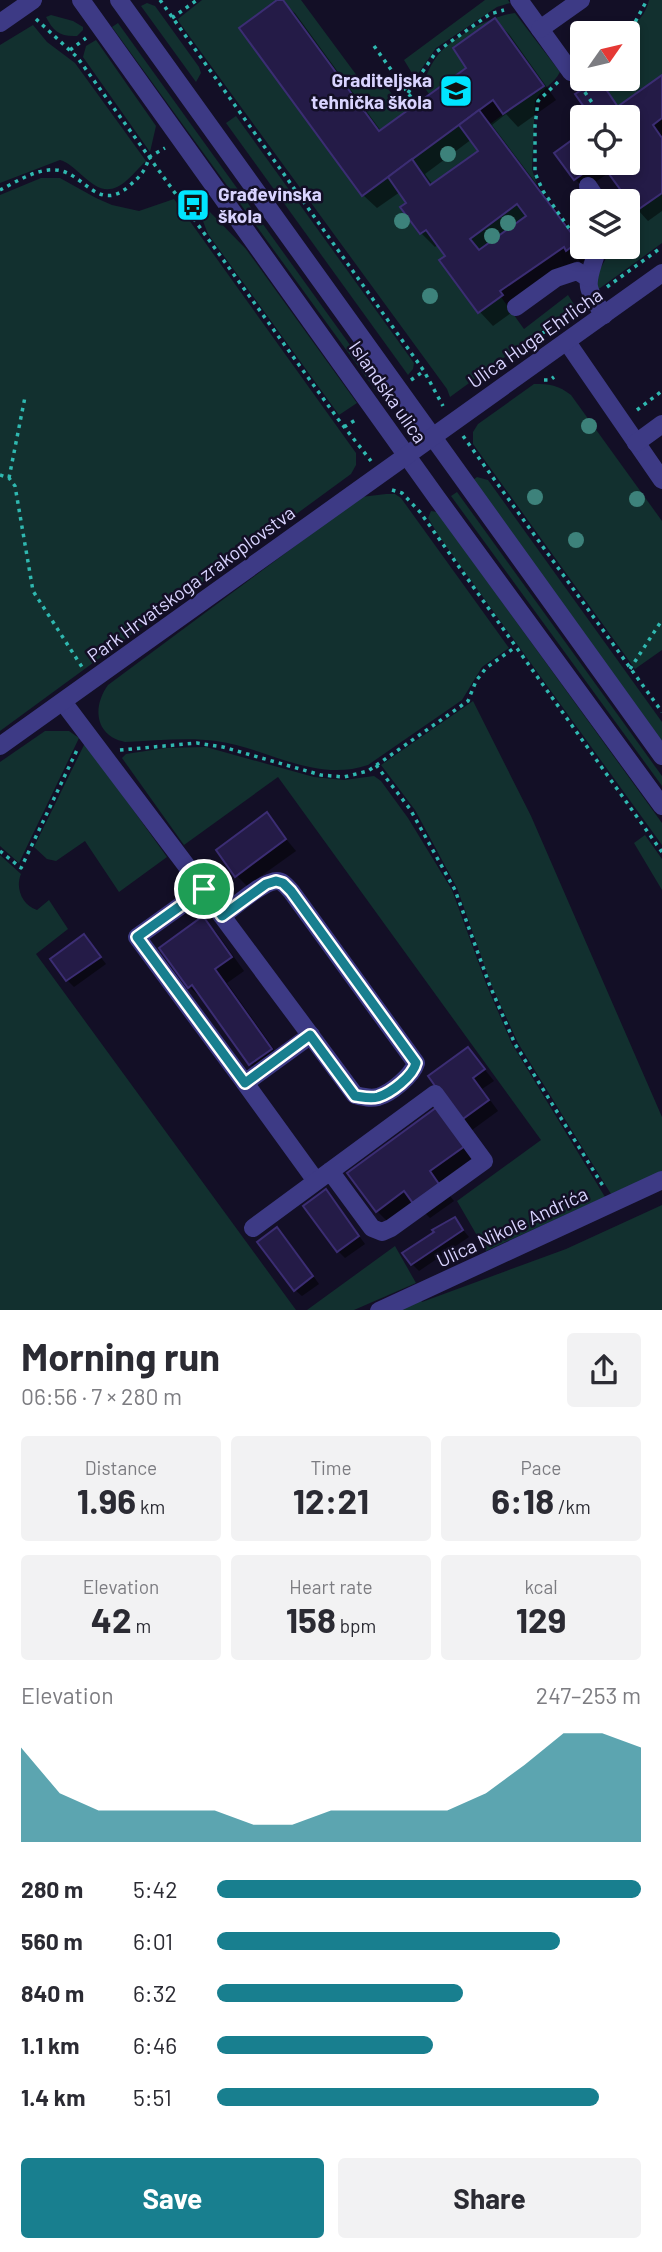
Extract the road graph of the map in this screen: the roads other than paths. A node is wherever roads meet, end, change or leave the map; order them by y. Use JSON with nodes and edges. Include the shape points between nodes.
{"nodes":[{"id":1,"x":81,"y":0,"type":"edge"},
{"id":2,"x":119,"y":0,"type":"edge"},
{"id":3,"x":582,"y":0,"type":"edge"},
{"id":4,"x":521,"y":3,"type":"edge"},
{"id":5,"x":33,"y":8,"type":"edge"},
{"id":6,"x":0,"y":23,"type":"edge"},
{"id":7,"x":540,"y":29,"type":"junction"},
{"id":8,"x":570,"y":71,"type":"edge"},
{"id":9,"x":591,"y":259,"type":"edge"},
{"id":10,"x":662,"y":273,"type":"edge"},
{"id":11,"x":583,"y":274,"type":"junction"},
{"id":12,"x":516,"y":307,"type":"dead end"},
{"id":13,"x":604,"y":315,"type":"junction"},
{"id":14,"x":567,"y":342,"type":"junction"},
{"id":15,"x":662,"y":424,"type":"edge"},
{"id":16,"x":432,"y":437,"type":"junction"},
{"id":17,"x":636,"y":443,"type":"junction"},
{"id":18,"x":407,"y":455,"type":"junction"},
{"id":19,"x":662,"y":480,"type":"edge"},
{"id":20,"x":63,"y":702,"type":"junction"},
{"id":21,"x":0,"y":746,"type":"edge"},
{"id":22,"x":662,"y":756,"type":"edge"},
{"id":23,"x":662,"y":806,"type":"edge"},
{"id":24,"x":204,"y":889,"type":"junction"},
{"id":25,"x":222,"y":916,"type":"junction"},
{"id":26,"x":310,"y":1035,"type":"junction"},
{"id":27,"x":245,"y":1083,"type":"junction"},
{"id":28,"x":323,"y":1176,"type":"junction"},
{"id":29,"x":662,"y":1180,"type":"edge"},
{"id":30,"x":253,"y":1228,"type":"dead end"},
{"id":31,"x":381,"y":1310,"type":"edge"}],
"edges":[{"from":1,"to":18,"type":"street","name":"Islandska ulica"},
{"from":2,"to":16,"type":"street","name":"Islandska ulica"},
{"from":3,"to":7,"type":"street"},
{"from":4,"to":7,"type":"street"},
{"from":5,"to":6,"type":"street"},
{"from":7,"to":8,"type":"street"},
{"from":9,"to":11,"type":"street"},
{"from":10,"to":13,"type":"street","name":"Ulica Huga Ehrlicha"},
{"from":11,"to":12,"type":"street","via":[[556,278]]},
{"from":11,"to":13,"type":"street"},
{"from":13,"to":14,"type":"street","name":"Ulica Huga Ehrlicha"},
{"from":14,"to":16,"type":"street","name":"Ulica Huga Ehrlicha"},
{"from":14,"to":17,"type":"street"},
{"from":15,"to":17,"type":"street"},
{"from":16,"to":18,"type":"street","name":"Ulica Huga Ehrlicha"},
{"from":16,"to":22,"type":"street","name":"Islandska ulica"},
{"from":17,"to":19,"type":"street"},
{"from":18,"to":20,"type":"street","name":"Park Hrvatskoga zrakoplovstva"},
{"from":18,"to":23,"type":"street","name":"Islandska ulica"},
{"from":20,"to":21,"type":"street","name":"Park Hrvatskoga zrakoplovstva"},
{"from":20,"to":24,"type":"street"},
{"from":24,"to":25,"type":"street"},
{"from":24,"to":27,"type":"street","via":[[137,937]]},
{"from":25,"to":26,"type":"street"},
{"from":25,"to":26,"type":"street","via":[[266,884],[283,883],[397,1035],[415,1068],[380,1096],[355,1096]]},
{"from":26,"to":27,"type":"street"},
{"from":27,"to":28,"type":"street"},
{"from":28,"to":28,"type":"street","via":[[435,1094],[484,1161],[382,1232],[372,1228]]},
{"from":28,"to":30,"type":"street"},
{"from":29,"to":31,"type":"street","name":"Ulica Nikole Andrića"}]}
